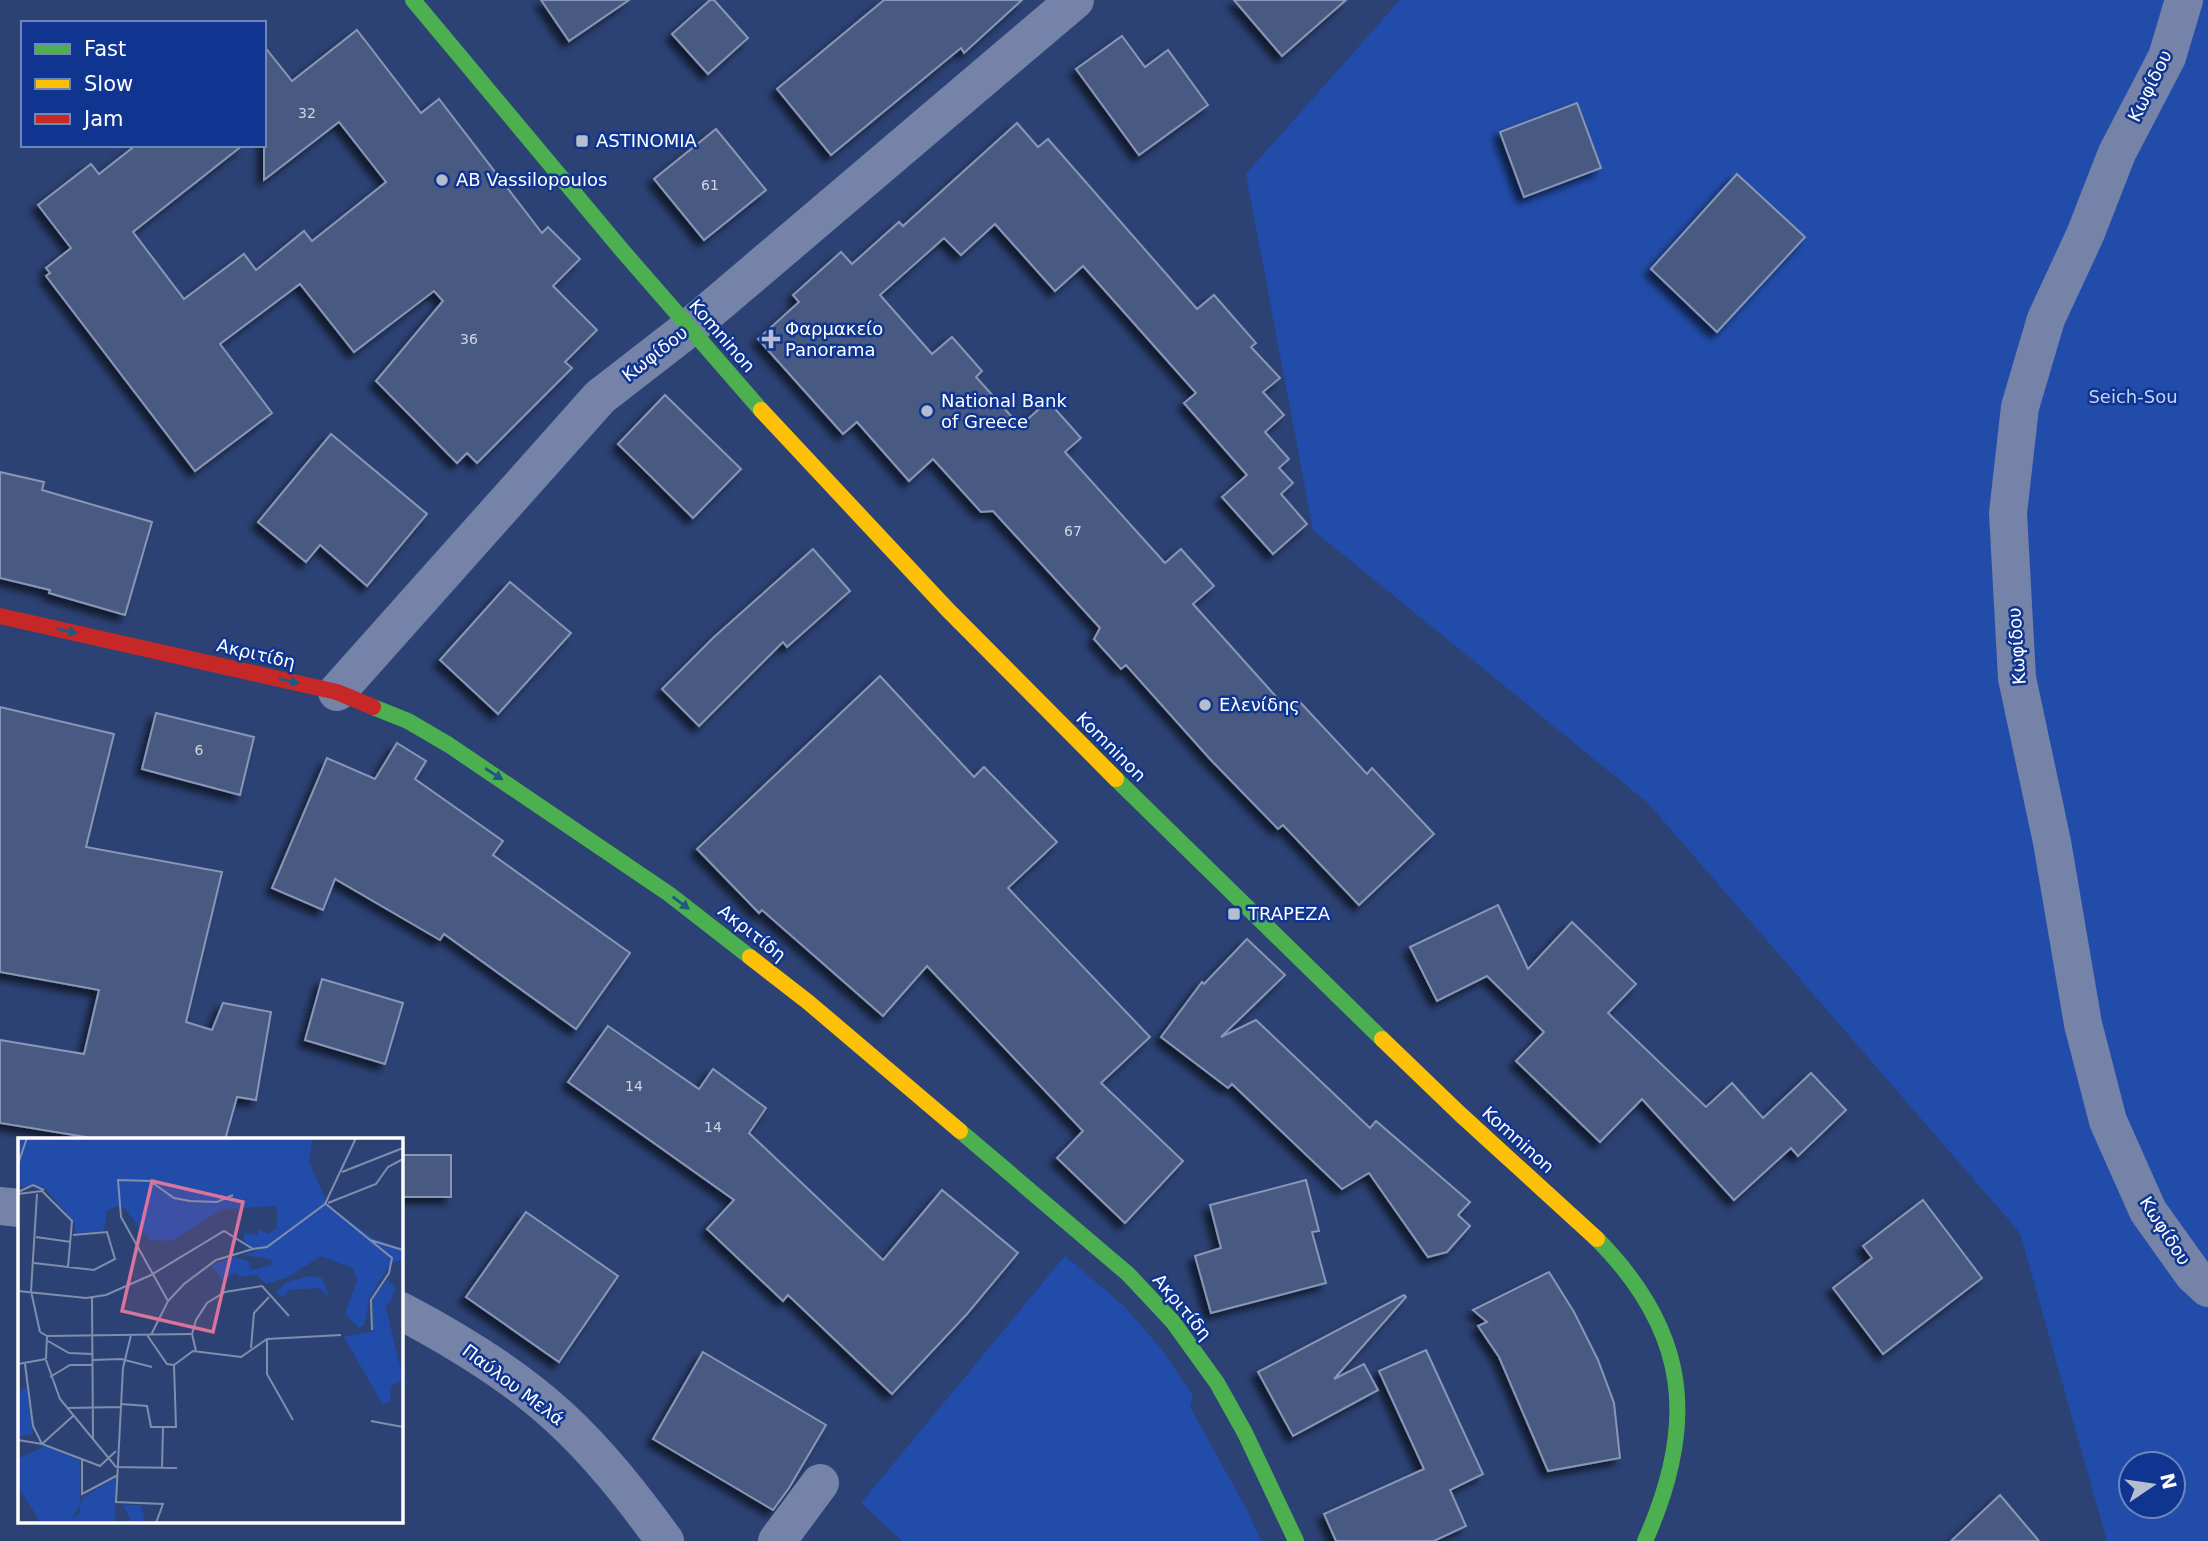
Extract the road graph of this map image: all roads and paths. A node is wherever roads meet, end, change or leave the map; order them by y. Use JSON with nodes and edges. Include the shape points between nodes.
{"nodes":[{"id":1,"x":413,"y":0,"type":"edge"},
{"id":2,"x":1075,"y":0,"type":"edge"},
{"id":3,"x":2184,"y":0,"type":"edge"},
{"id":4,"x":689,"y":328,"type":"junction"},
{"id":5,"x":0,"y":616,"type":"edge"},
{"id":6,"x":337,"y":692,"type":"junction"},
{"id":7,"x":0,"y":1206,"type":"edge"},
{"id":8,"x":18,"y":1208,"type":"edge"},
{"id":9,"x":2208,"y":1288,"type":"edge"},
{"id":10,"x":402,"y":1312,"type":"edge"},
{"id":11,"x":820,"y":1483,"type":"dead end"},
{"id":12,"x":665,"y":1541,"type":"edge"},
{"id":13,"x":777,"y":1541,"type":"edge"},
{"id":14,"x":1296,"y":1541,"type":"edge"},
{"id":15,"x":1645,"y":1541,"type":"edge"}],
"edges":[{"from":1,"to":4,"type":"main road","name":"Komninon"},
{"from":2,"to":4,"type":"street","name":"Κωφίδου"},
{"from":3,"to":9,"type":"street","name":"Κωφίδου","via":[[2166,57],[2117,153],[2046,319],[2020,407],[2008,513],[2017,678],[2052,842],[2083,1024],[2108,1122],[2148,1211]]},
{"from":4,"to":6,"type":"street","name":"Κωφίδου","via":[[600,397]]},
{"from":4,"to":15,"type":"main road","name":"Komninon","via":[[881,538],[1073,737],[1449,1104],[1621,1261],[1667,1343],[1678,1392],[1676,1447]]},
{"from":5,"to":6,"type":"main road","name":"Ακριτίδη","one_way":true},
{"from":6,"to":14,"type":"main road","name":"Ακριτίδη","one_way":true,"via":[[408,721],[449,745],[669,894],[808,1002],[1128,1274],[1173,1322],[1217,1383]]},
{"from":7,"to":8,"type":"street"},
{"from":10,"to":12,"type":"street","name":"Παύλου Μελά","via":[[500,1371],[556,1415],[608,1467]]},
{"from":11,"to":13,"type":"street"}]}
